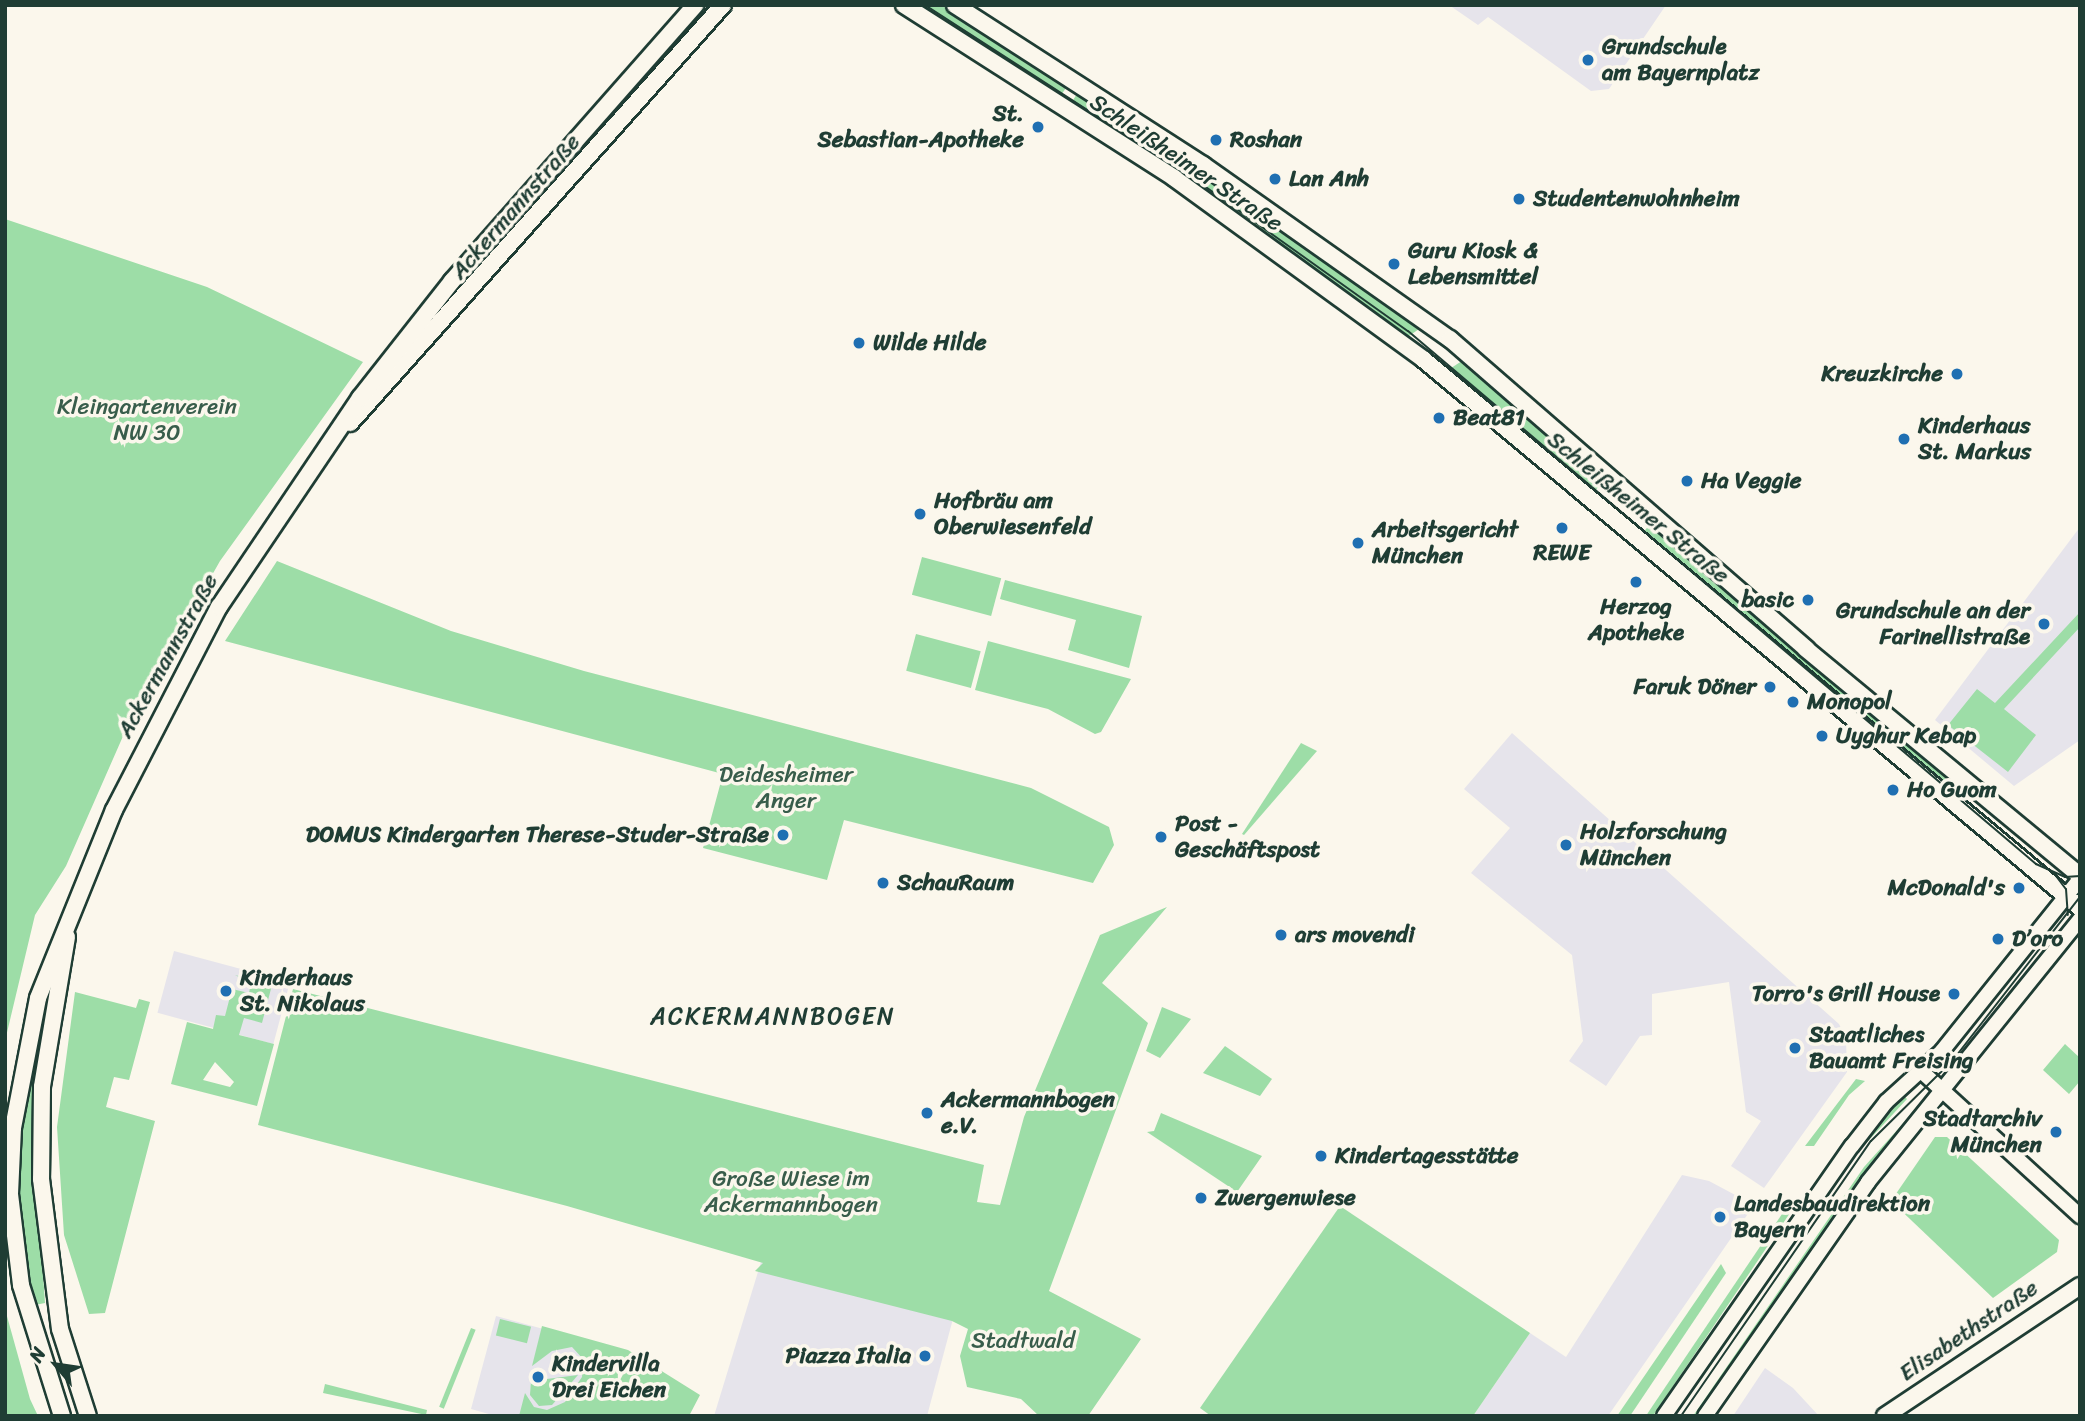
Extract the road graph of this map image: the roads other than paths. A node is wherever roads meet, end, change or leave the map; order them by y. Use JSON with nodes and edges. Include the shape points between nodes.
{"nodes":[{"id":1,"x":695,"y":5,"type":"edge"},
{"id":2,"x":723,"y":5,"type":"edge"},
{"id":3,"x":904,"y":5,"type":"edge"},
{"id":4,"x":955,"y":5,"type":"edge"},
{"id":5,"x":338,"y":434,"type":"junction"},
{"id":6,"x":2080,"y":877,"type":"edge"},
{"id":7,"x":2064,"y":898,"type":"junction"},
{"id":8,"x":2080,"y":908,"type":"edge"},
{"id":9,"x":71,"y":918,"type":"junction"},
{"id":10,"x":2080,"y":919,"type":"edge"},
{"id":11,"x":1920,"y":1070,"type":"junction"},
{"id":12,"x":1941,"y":1090,"type":"junction"},
{"id":13,"x":2080,"y":1216,"type":"edge"},
{"id":14,"x":2080,"y":1286,"type":"edge"},
{"id":15,"x":62,"y":1416,"type":"edge"},
{"id":16,"x":88,"y":1416,"type":"edge"},
{"id":17,"x":1664,"y":1416,"type":"edge"},
{"id":18,"x":1705,"y":1416,"type":"edge"},
{"id":19,"x":1885,"y":1416,"type":"edge"}],
"edges":[{"from":1,"to":5,"type":"main road","name":"Ackermannstraße","via":[[442,293]]},
{"from":2,"to":5,"type":"main road","name":"Ackermannstraße","via":[[433,337]]},
{"from":3,"to":7,"type":"main road","name":"Schleißheimer Straße","via":[[1196,193],[1423,359],[1754,631]]},
{"from":4,"to":6,"type":"main road","name":"Schleißheimer Straße","via":[[1203,165],[1450,339],[1796,641]]},
{"from":5,"to":9,"type":"main road","name":"Ackermannstraße","via":[[240,573],[191,655],[114,810]]},
{"from":6,"to":7,"type":"street"},
{"from":7,"to":8,"type":"main road","name":"Schleißheimer Straße"},
{"from":7,"to":11,"type":"street","via":[[1942,1051]]},
{"from":9,"to":15,"type":"main road","name":"Ackermannstraße","via":[[53,954],[31,1025],[10,1156],[21,1285]]},
{"from":9,"to":16,"type":"main road","name":"Ackermannstraße","via":[[42,1087],[41,1179],[60,1329]]},
{"from":10,"to":12,"type":"street"},
{"from":11,"to":12,"type":"street"},
{"from":11,"to":17,"type":"street","via":[[1852,1146]]},
{"from":12,"to":13,"type":"street"},
{"from":12,"to":18,"type":"street","via":[[1854,1202]]},
{"from":14,"to":19,"type":"main road","name":"Elisabethstraße"}]}
